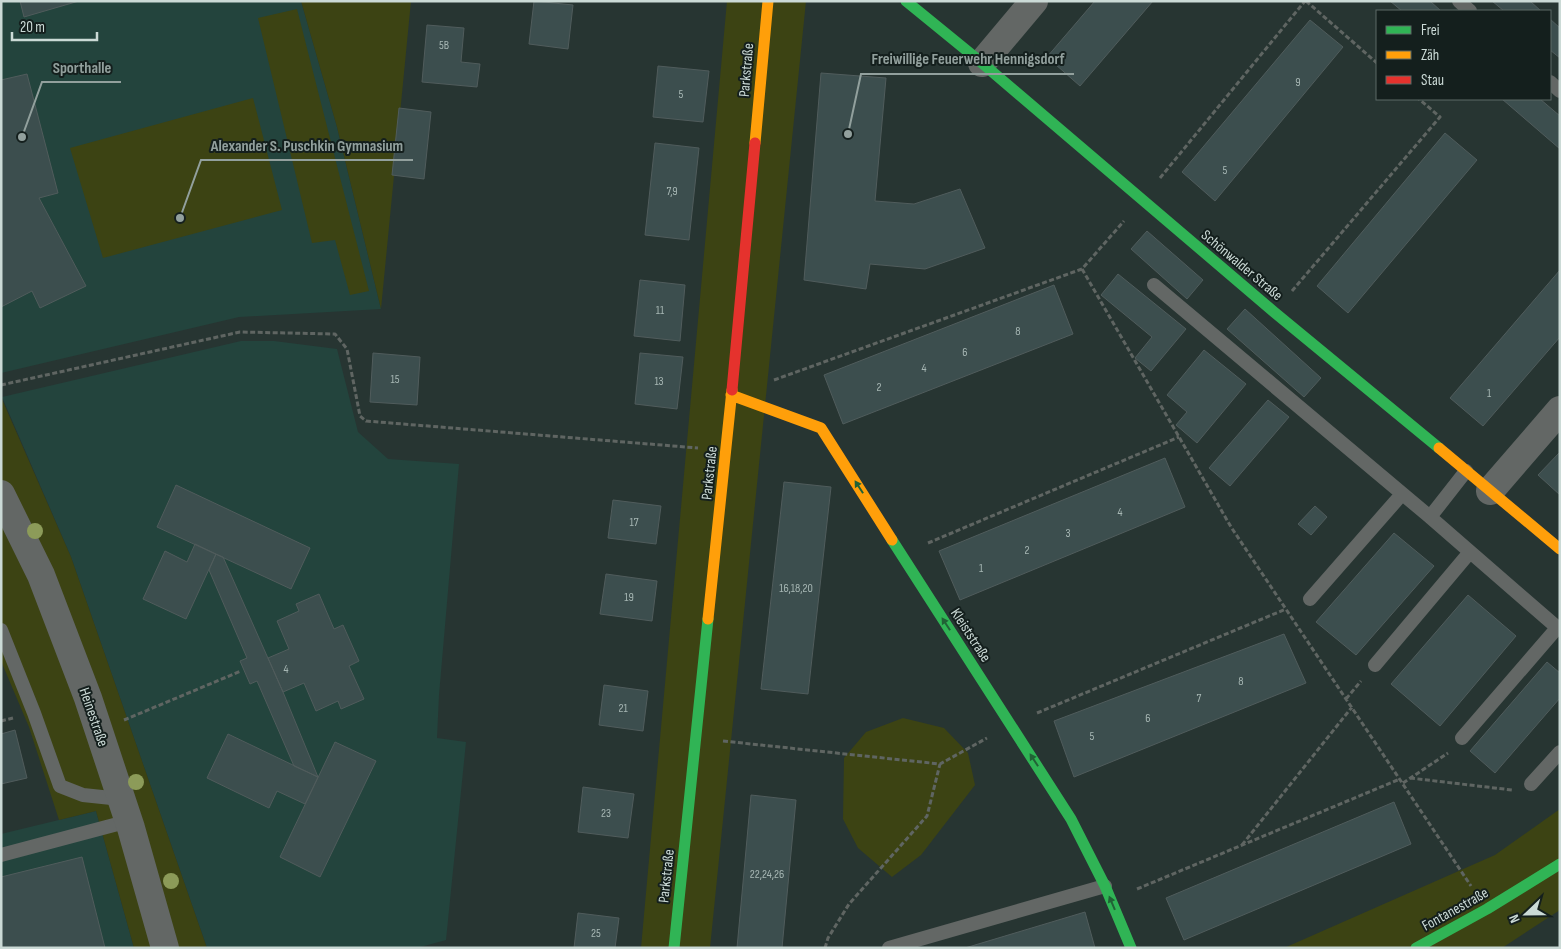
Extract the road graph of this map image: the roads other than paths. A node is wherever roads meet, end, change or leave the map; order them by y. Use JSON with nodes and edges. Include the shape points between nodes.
{"nodes":[{"id":1,"x":768,"y":1,"type":"edge"},
{"id":2,"x":906,"y":1,"type":"edge"},
{"id":3,"x":1034,"y":1,"type":"edge"},
{"id":4,"x":1458,"y":1,"type":"edge"},
{"id":5,"x":1469,"y":10,"type":"edge"},
{"id":6,"x":982,"y":63,"type":"junction"},
{"id":7,"x":1154,"y":285,"type":"dead end"},
{"id":8,"x":731,"y":395,"type":"junction"},
{"id":9,"x":1560,"y":410,"type":"edge"},
{"id":10,"x":1466,"y":472,"type":"junction"},
{"id":11,"x":1490,"y":491,"type":"junction"},
{"id":12,"x":1,"y":494,"type":"edge"},
{"id":13,"x":1402,"y":494,"type":"junction"},
{"id":14,"x":1430,"y":518,"type":"junction"},
{"id":15,"x":1560,"y":549,"type":"edge"},
{"id":16,"x":1470,"y":552,"type":"junction"},
{"id":17,"x":1310,"y":599,"type":"dead end"},
{"id":18,"x":1558,"y":629,"type":"edge"},
{"id":19,"x":1,"y":630,"type":"edge"},
{"id":20,"x":1375,"y":665,"type":"dead end"},
{"id":21,"x":1462,"y":738,"type":"road end"},
{"id":22,"x":1560,"y":752,"type":"edge"},
{"id":23,"x":1531,"y":784,"type":"road end"},
{"id":24,"x":125,"y":810,"type":"junction"},
{"id":25,"x":1,"y":854,"type":"edge"},
{"id":26,"x":1560,"y":864,"type":"edge"},
{"id":27,"x":1105,"y":886,"type":"junction"},
{"id":28,"x":164,"y":948,"type":"edge"},
{"id":29,"x":674,"y":948,"type":"edge"},
{"id":30,"x":889,"y":948,"type":"edge"},
{"id":31,"x":1131,"y":948,"type":"edge"},
{"id":32,"x":1416,"y":948,"type":"edge"}],
"edges":[{"from":1,"to":8,"type":"street","name":"Parkstraße"},
{"from":2,"to":6,"type":"street","name":"Schönwalder Straße"},
{"from":3,"to":6,"type":"street"},
{"from":4,"to":5,"type":"lane"},
{"from":6,"to":10,"type":"street","name":"Schönwalder Straße"},
{"from":7,"to":13,"type":"lane"},
{"from":27,"to":8,"type":"street","name":"Kleiststraße","one_way":true,"via":[[1071,819],[822,428]]},
{"from":8,"to":29,"type":"street","name":"Parkstraße"},
{"from":9,"to":11,"type":"street"},
{"from":10,"to":11,"type":"street","name":"Schönwalder Straße"},
{"from":10,"to":14,"type":"lane"},
{"from":11,"to":15,"type":"street","name":"Schönwalder Straße"},
{"from":12,"to":24,"type":"street","name":"Heinestraße","via":[[41,575],[88,698]]},
{"from":13,"to":14,"type":"lane"},
{"from":13,"to":17,"type":"lane"},
{"from":14,"to":16,"type":"lane"},
{"from":16,"to":18,"type":"lane"},
{"from":16,"to":20,"type":"lane"},
{"from":18,"to":21,"type":"lane"},
{"from":19,"to":24,"type":"lane","via":[[60,786]]},
{"from":22,"to":23,"type":"lane"},
{"from":24,"to":25,"type":"lane"},
{"from":24,"to":28,"type":"street","name":"Heinestraße"},
{"from":26,"to":32,"type":"street","name":"Fontanestraße"},
{"from":27,"to":30,"type":"lane"},
{"from":31,"to":27,"type":"street","name":"Kleiststraße","one_way":true}]}
